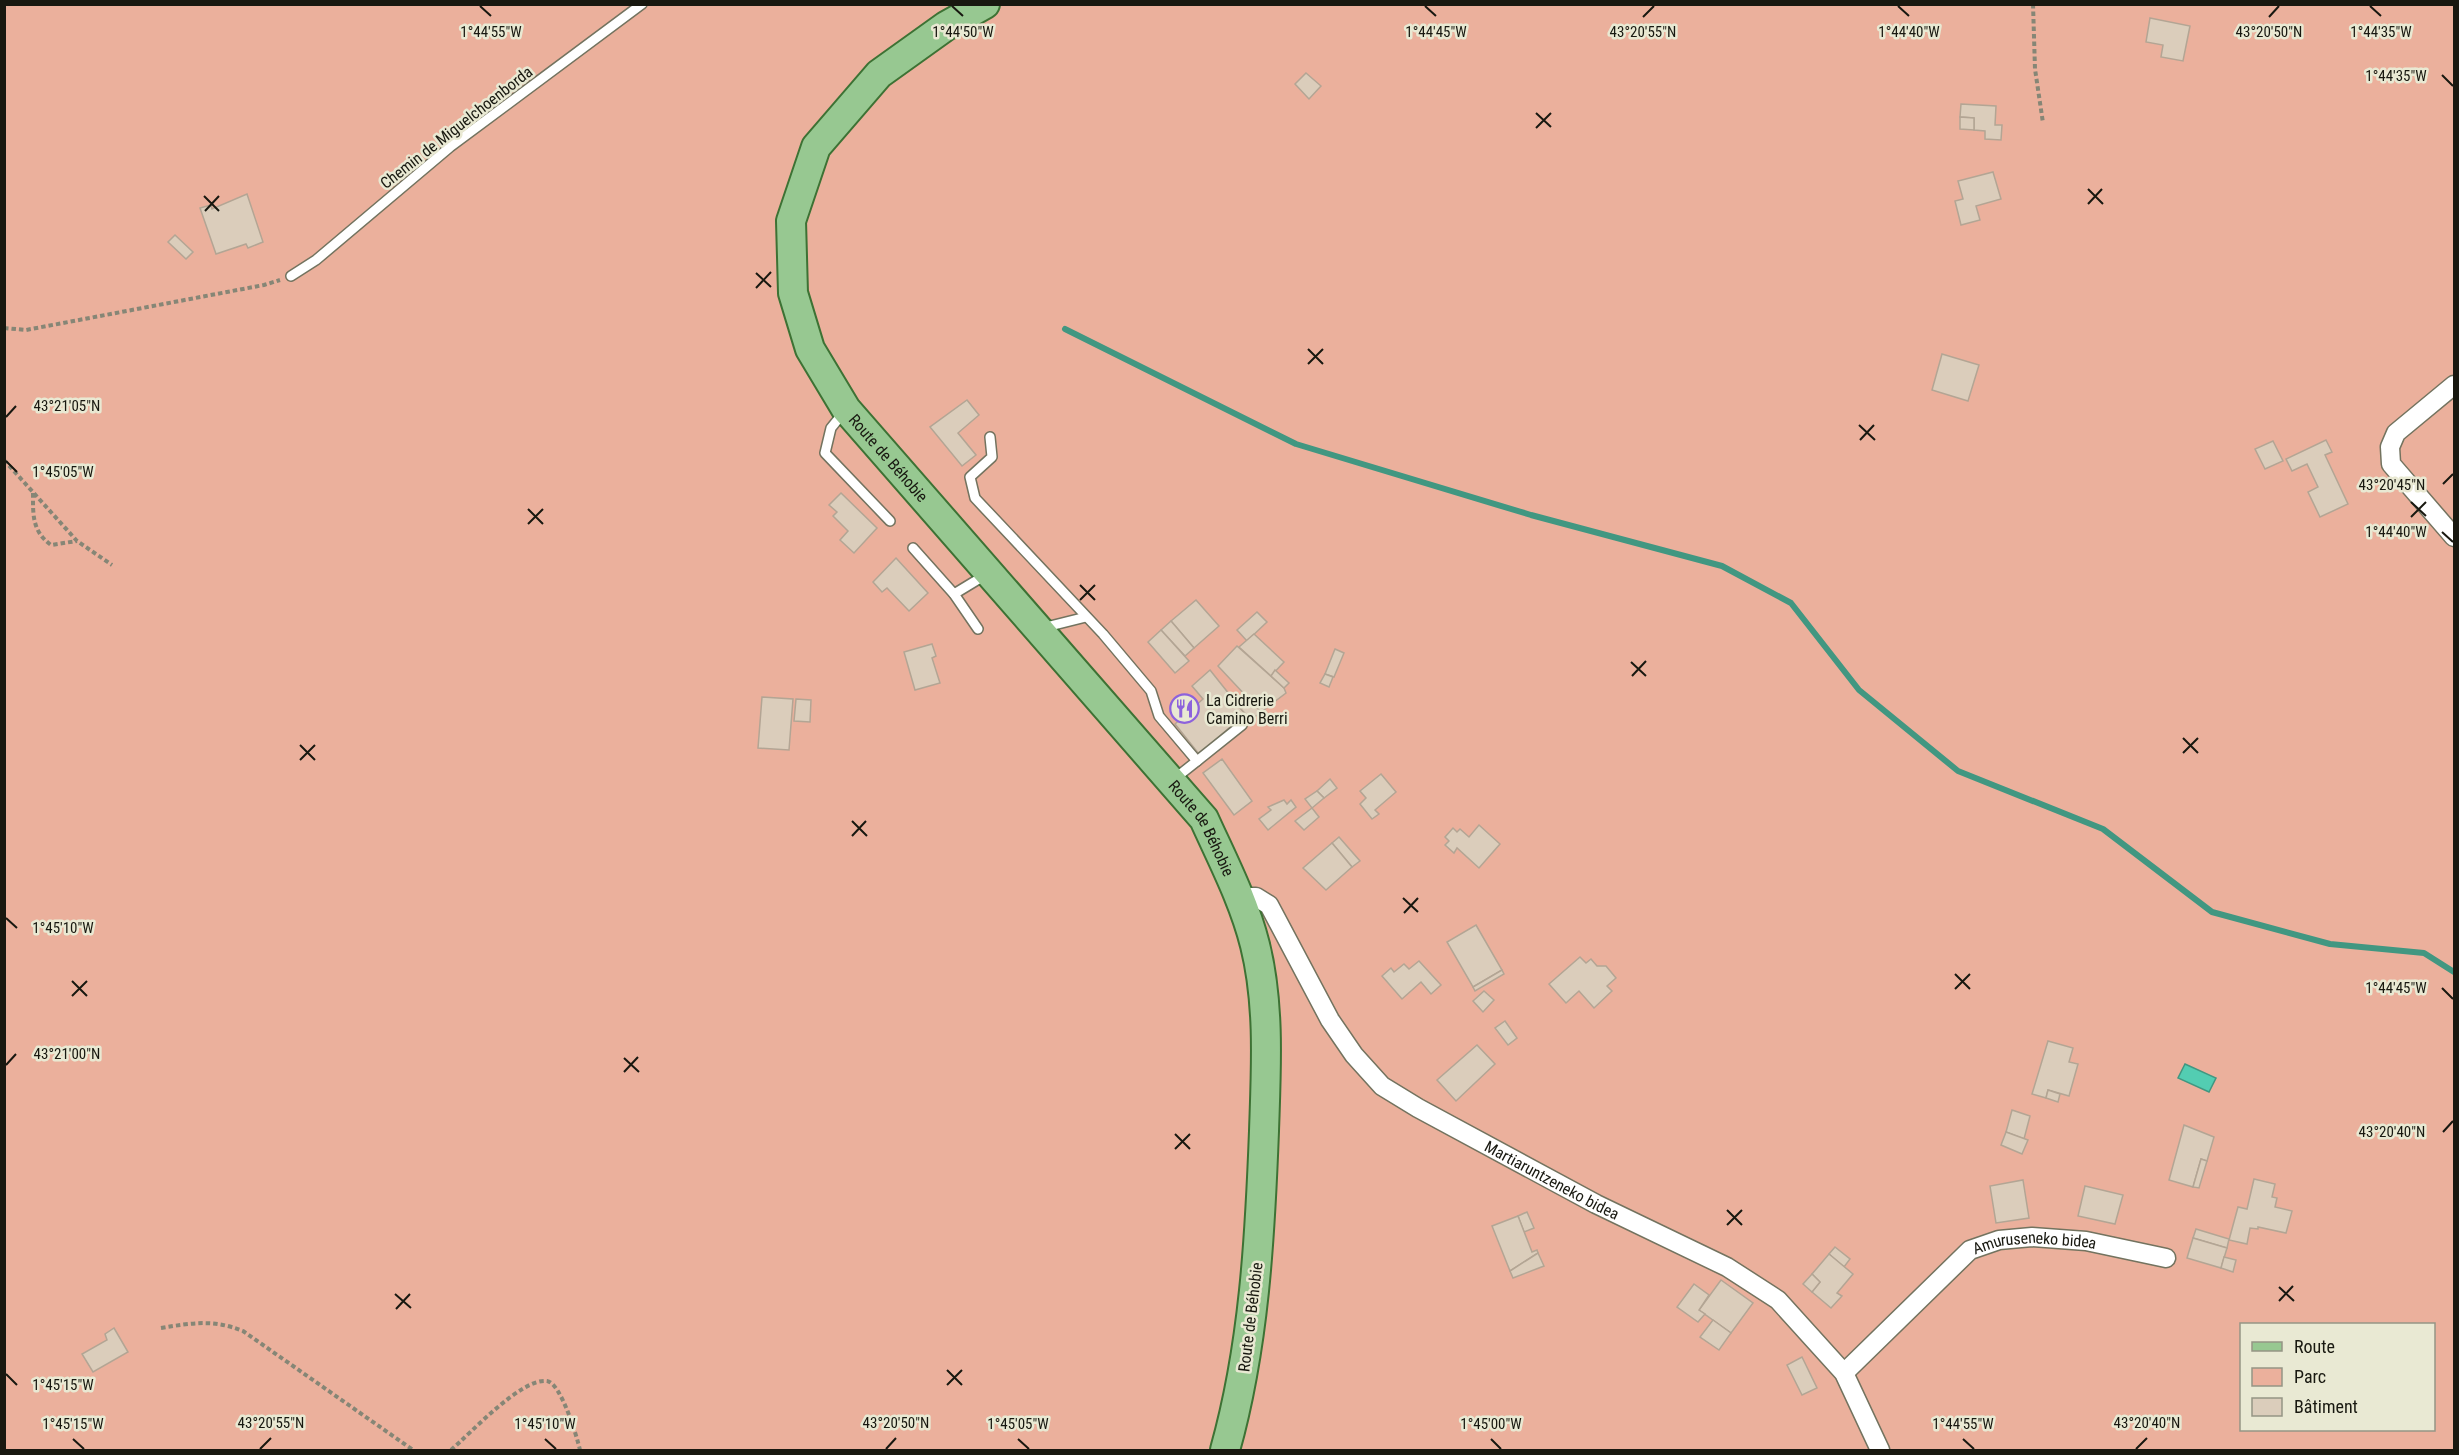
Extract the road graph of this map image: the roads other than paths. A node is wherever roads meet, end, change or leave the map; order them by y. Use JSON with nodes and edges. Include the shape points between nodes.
{"nodes":[{"id":1,"x":642,"y":4,"type":"edge"},
{"id":2,"x":985,"y":4,"type":"edge"},
{"id":3,"x":291,"y":276,"type":"road end"},
{"id":4,"x":2454,"y":385,"type":"edge"},
{"id":5,"x":846,"y":409,"type":"junction"},
{"id":6,"x":990,"y":437,"type":"dead end"},
{"id":7,"x":890,"y":521,"type":"dead end"},
{"id":8,"x":2454,"y":537,"type":"edge"},
{"id":9,"x":913,"y":548,"type":"dead end"},
{"id":10,"x":989,"y":573,"type":"junction"},
{"id":11,"x":954,"y":594,"type":"junction"},
{"id":12,"x":1086,"y":616,"type":"junction"},
{"id":13,"x":978,"y":629,"type":"dead end"},
{"id":14,"x":1038,"y":629,"type":"junction"},
{"id":15,"x":1242,"y":725,"type":"dead end"},
{"id":16,"x":1197,"y":761,"type":"junction"},
{"id":17,"x":1171,"y":782,"type":"junction"},
{"id":18,"x":1240,"y":897,"type":"junction"},
{"id":19,"x":2166,"y":1258,"type":"dead end"},
{"id":20,"x":1844,"y":1373,"type":"junction"},
{"id":21,"x":1219,"y":1450,"type":"edge"},
{"id":22,"x":1225,"y":1450,"type":"edge"},
{"id":23,"x":1880,"y":1450,"type":"edge"}],
"edges":[{"from":1,"to":3,"type":"lane","name":"Chemin de Miguelchoenborda","via":[[450,147],[316,260]]},
{"from":2,"to":5,"type":"main road","name":"Route de Béhobie","via":[[879,74],[816,147],[791,221],[793,293],[810,349]]},
{"from":4,"to":8,"type":"street","via":[[2396,433],[2390,447],[2391,464]]},
{"from":5,"to":7,"type":"lane","via":[[831,428],[825,453]]},
{"from":5,"to":10,"type":"main road","name":"Route de Béhobie"},
{"from":6,"to":12,"type":"lane","via":[[992,457],[970,477],[975,498]]},
{"from":9,"to":11,"type":"lane"},
{"from":10,"to":11,"type":"lane"},
{"from":10,"to":14,"type":"main road","name":"Route de Béhobie"},
{"from":11,"to":13,"type":"lane"},
{"from":12,"to":14,"type":"lane"},
{"from":12,"to":16,"type":"lane","via":[[1150,691],[1160,716]]},
{"from":14,"to":17,"type":"main road","name":"Route de Béhobie"},
{"from":15,"to":16,"type":"lane"},
{"from":16,"to":17,"type":"lane"},
{"from":17,"to":18,"type":"main road","name":"Route de Béhobie","via":[[1204,819]]},
{"from":18,"to":20,"type":"street","name":"Martiaruntzeneko bidea","via":[[1256,897],[1269,905],[1330,1020],[1354,1056],[1382,1086],[1596,1204],[1727,1267],[1778,1300]]},
{"from":18,"to":21,"type":"main road","name":"Route de Béhobie","via":[[1250,1070],[1244,1238],[1229,1400]]},
{"from":18,"to":22,"type":"main road","name":"Route de Béhobie","via":[[1256,947],[1266,1069],[1260,1239],[1240,1397]]},
{"from":19,"to":20,"type":"street","name":"Amuruseneko bidea","via":[[2086,1241],[2032,1237],[1999,1240],[1970,1250]]},
{"from":20,"to":23,"type":"street","name":"Martiaruntzeneko bidea"}]}
